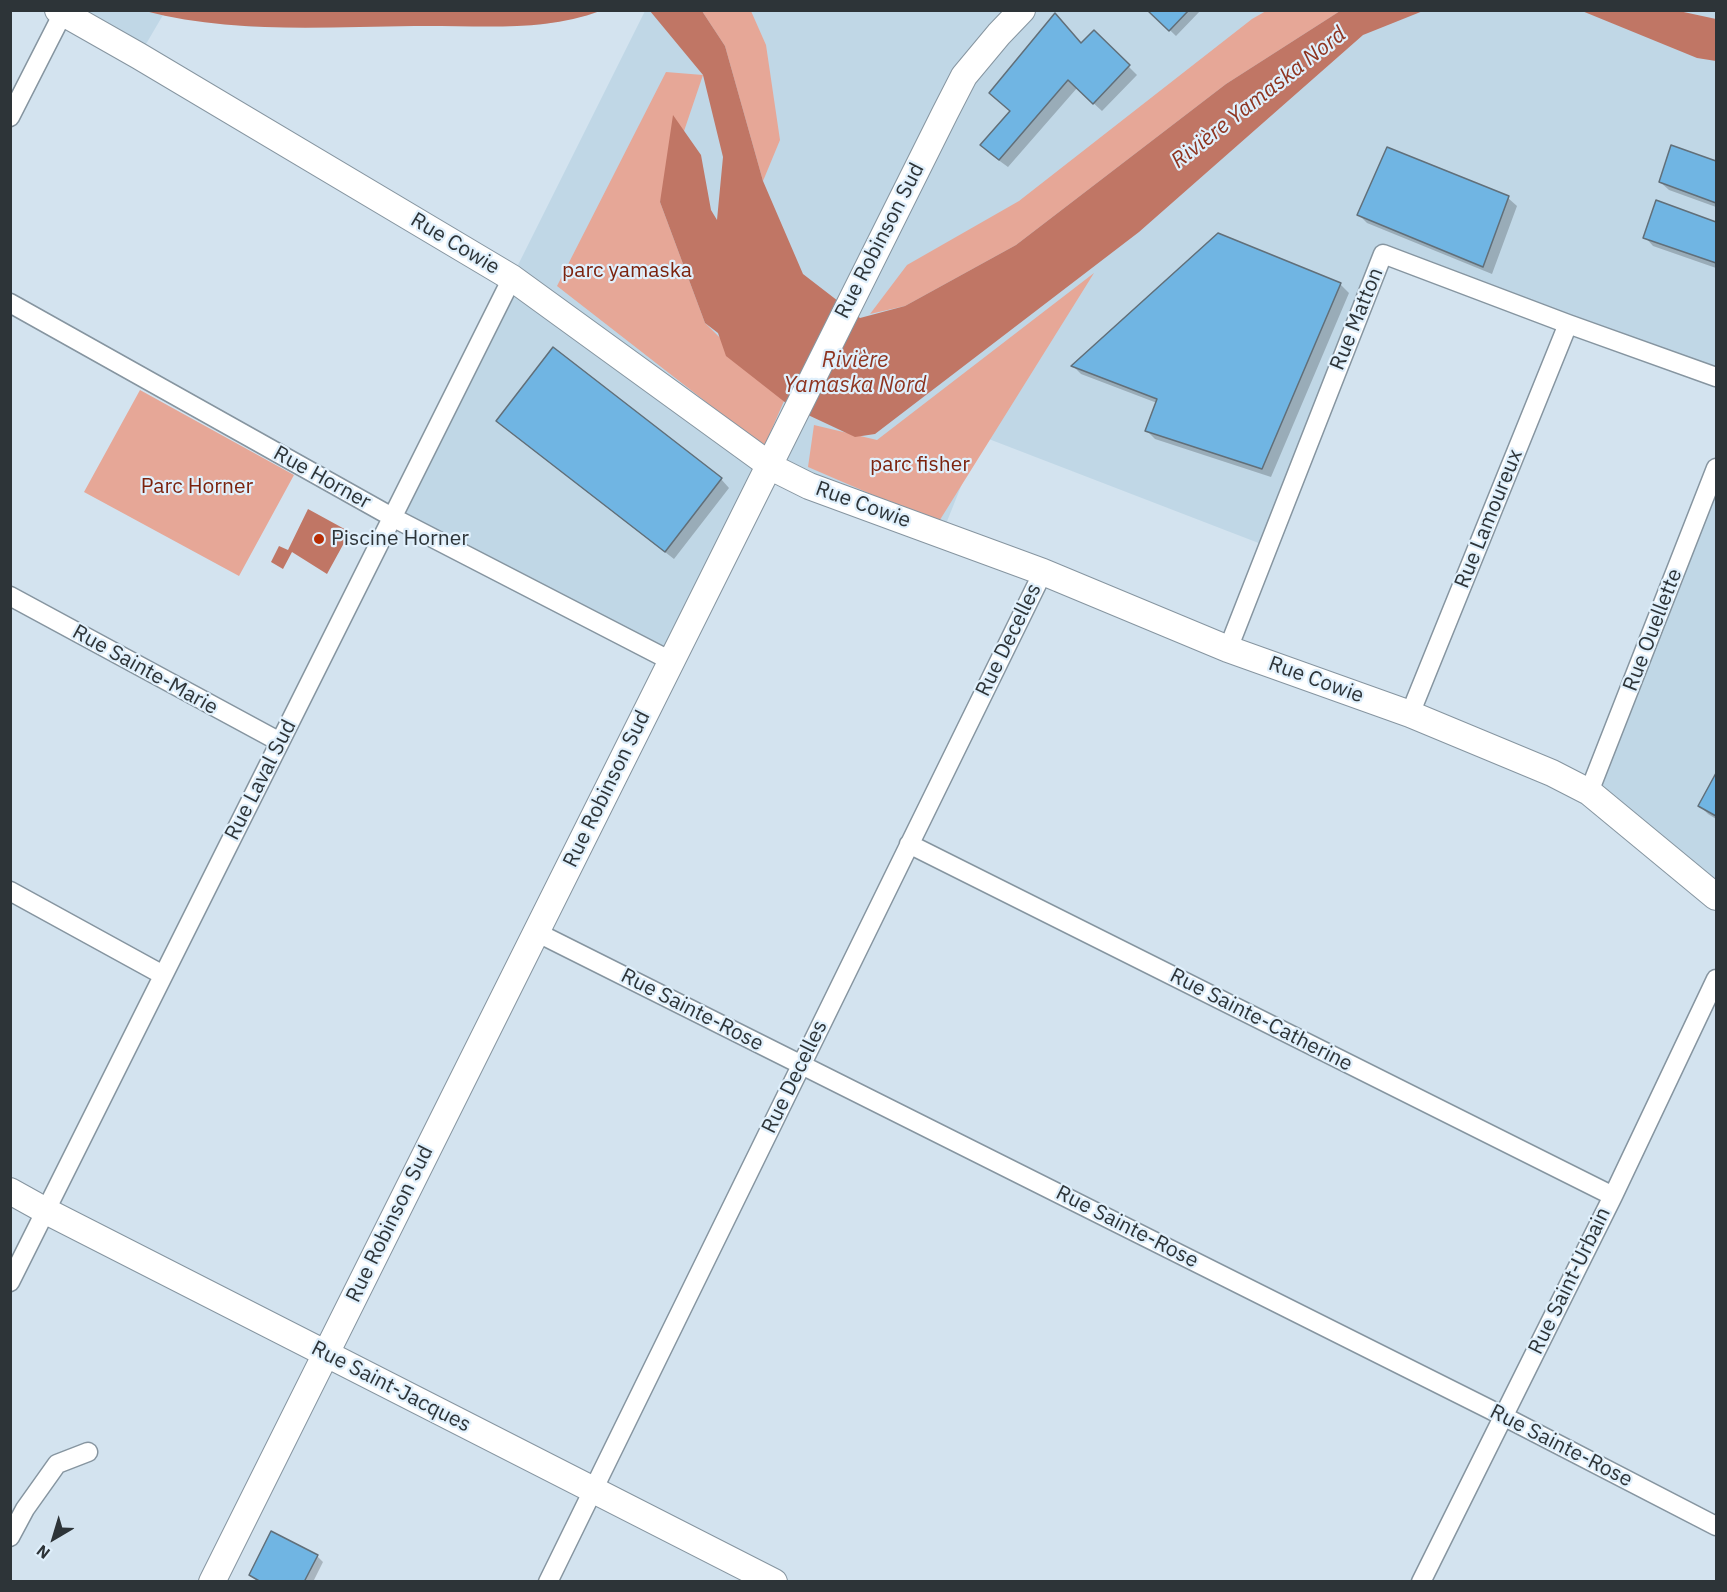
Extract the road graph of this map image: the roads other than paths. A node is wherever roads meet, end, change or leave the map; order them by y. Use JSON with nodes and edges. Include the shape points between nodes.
{"nodes":[{"id":1,"x":1022,"y":10,"type":"edge"},
{"id":2,"x":61,"y":12,"type":"edge"},
{"id":3,"x":10,"y":117,"type":"edge"},
{"id":4,"x":512,"y":278,"type":"junction"},
{"id":5,"x":10,"y":303,"type":"edge"},
{"id":6,"x":1568,"y":324,"type":"junction"},
{"id":7,"x":1716,"y":377,"type":"edge"},
{"id":8,"x":772,"y":456,"type":"junction"},
{"id":9,"x":1716,"y":468,"type":"edge"},
{"id":10,"x":392,"y":517,"type":"junction"},
{"id":11,"x":1043,"y":572,"type":"junction"},
{"id":12,"x":10,"y":596,"type":"edge"},
{"id":13,"x":1228,"y":649,"type":"junction"},
{"id":14,"x":671,"y":661,"type":"junction"},
{"id":15,"x":1410,"y":714,"type":"junction"},
{"id":16,"x":280,"y":742,"type":"junction"},
{"id":17,"x":1589,"y":792,"type":"junction"},
{"id":18,"x":909,"y":844,"type":"junction"},
{"id":19,"x":10,"y":891,"type":"edge"},
{"id":20,"x":1716,"y":897,"type":"edge"},
{"id":21,"x":536,"y":932,"type":"junction"},
{"id":22,"x":164,"y":975,"type":"junction"},
{"id":23,"x":1716,"y":979,"type":"edge"},
{"id":24,"x":801,"y":1065,"type":"junction"},
{"id":25,"x":10,"y":1191,"type":"edge"},
{"id":26,"x":1613,"y":1196,"type":"junction"},
{"id":27,"x":46,"y":1211,"type":"junction"},
{"id":28,"x":10,"y":1282,"type":"edge"},
{"id":29,"x":326,"y":1354,"type":"junction"},
{"id":30,"x":1503,"y":1416,"type":"junction"},
{"id":31,"x":88,"y":1452,"type":"dead end"},
{"id":32,"x":593,"y":1490,"type":"junction"},
{"id":33,"x":1716,"y":1526,"type":"edge"},
{"id":34,"x":10,"y":1537,"type":"edge"},
{"id":35,"x":212,"y":1581,"type":"edge"},
{"id":36,"x":548,"y":1581,"type":"edge"},
{"id":37,"x":774,"y":1581,"type":"edge"},
{"id":38,"x":1421,"y":1581,"type":"edge"}],
"edges":[{"from":1,"to":8,"type":"street","name":"Rue Robinson Sud","via":[[964,76]]},
{"from":2,"to":3,"type":"street"},
{"from":2,"to":4,"type":"street","name":"Rue Cowie"},
{"from":4,"to":8,"type":"street","name":"Rue Cowie"},
{"from":4,"to":10,"type":"street","name":"Rue Laval Sud"},
{"from":5,"to":10,"type":"street","name":"Rue Horner"},
{"from":6,"to":7,"type":"street","name":"Rue Matton"},
{"from":6,"to":13,"type":"street","name":"Rue Matton","via":[[1383,254]]},
{"from":6,"to":15,"type":"street","name":"Rue Lamoureux"},
{"from":8,"to":11,"type":"street","name":"Rue Cowie","via":[[809,486]]},
{"from":8,"to":14,"type":"street","name":"Rue Robinson Sud"},
{"from":9,"to":17,"type":"street","name":"Rue Ouellette"},
{"from":10,"to":14,"type":"street","name":"Rue Horner"},
{"from":10,"to":16,"type":"street","name":"Rue Laval Sud"},
{"from":11,"to":13,"type":"street","name":"Rue Cowie"},
{"from":11,"to":18,"type":"street","name":"Rue Decelles"},
{"from":12,"to":16,"type":"street","name":"Rue Sainte-Marie"},
{"from":13,"to":15,"type":"street","name":"Rue Cowie"},
{"from":14,"to":21,"type":"street","name":"Rue Robinson Sud"},
{"from":15,"to":17,"type":"street","name":"Rue Cowie"},
{"from":16,"to":22,"type":"street","name":"Rue Laval Sud"},
{"from":17,"to":20,"type":"street","name":"Rue Cowie"},
{"from":18,"to":24,"type":"street","name":"Rue Decelles"},
{"from":18,"to":26,"type":"street","name":"Rue Sainte-Catherine"},
{"from":19,"to":22,"type":"street"},
{"from":21,"to":24,"type":"street","name":"Rue Sainte-Rose"},
{"from":21,"to":29,"type":"street","name":"Rue Robinson Sud"},
{"from":22,"to":27,"type":"street","name":"Rue Laval Sud"},
{"from":23,"to":26,"type":"street","name":"Rue Saint-Urbain"},
{"from":24,"to":30,"type":"street","name":"Rue Sainte-Rose"},
{"from":24,"to":32,"type":"street","name":"Rue Decelles"},
{"from":25,"to":27,"type":"street","name":"Rue Saint-Jacques"},
{"from":26,"to":30,"type":"street","name":"Rue Saint-Urbain"},
{"from":27,"to":28,"type":"street","name":"Rue Laval Sud"},
{"from":27,"to":29,"type":"street","name":"Rue Saint-Jacques"},
{"from":29,"to":32,"type":"street","name":"Rue Saint-Jacques"},
{"from":29,"to":35,"type":"street","name":"Rue Robinson Sud"},
{"from":30,"to":33,"type":"street","name":"Rue Sainte-Rose"},
{"from":30,"to":38,"type":"street","name":"Rue Saint-Urbain"},
{"from":31,"to":34,"type":"street","via":[[57,1464]]},
{"from":32,"to":36,"type":"street","name":"Rue Decelles"},
{"from":32,"to":37,"type":"street","name":"Rue Saint-Jacques"}]}
